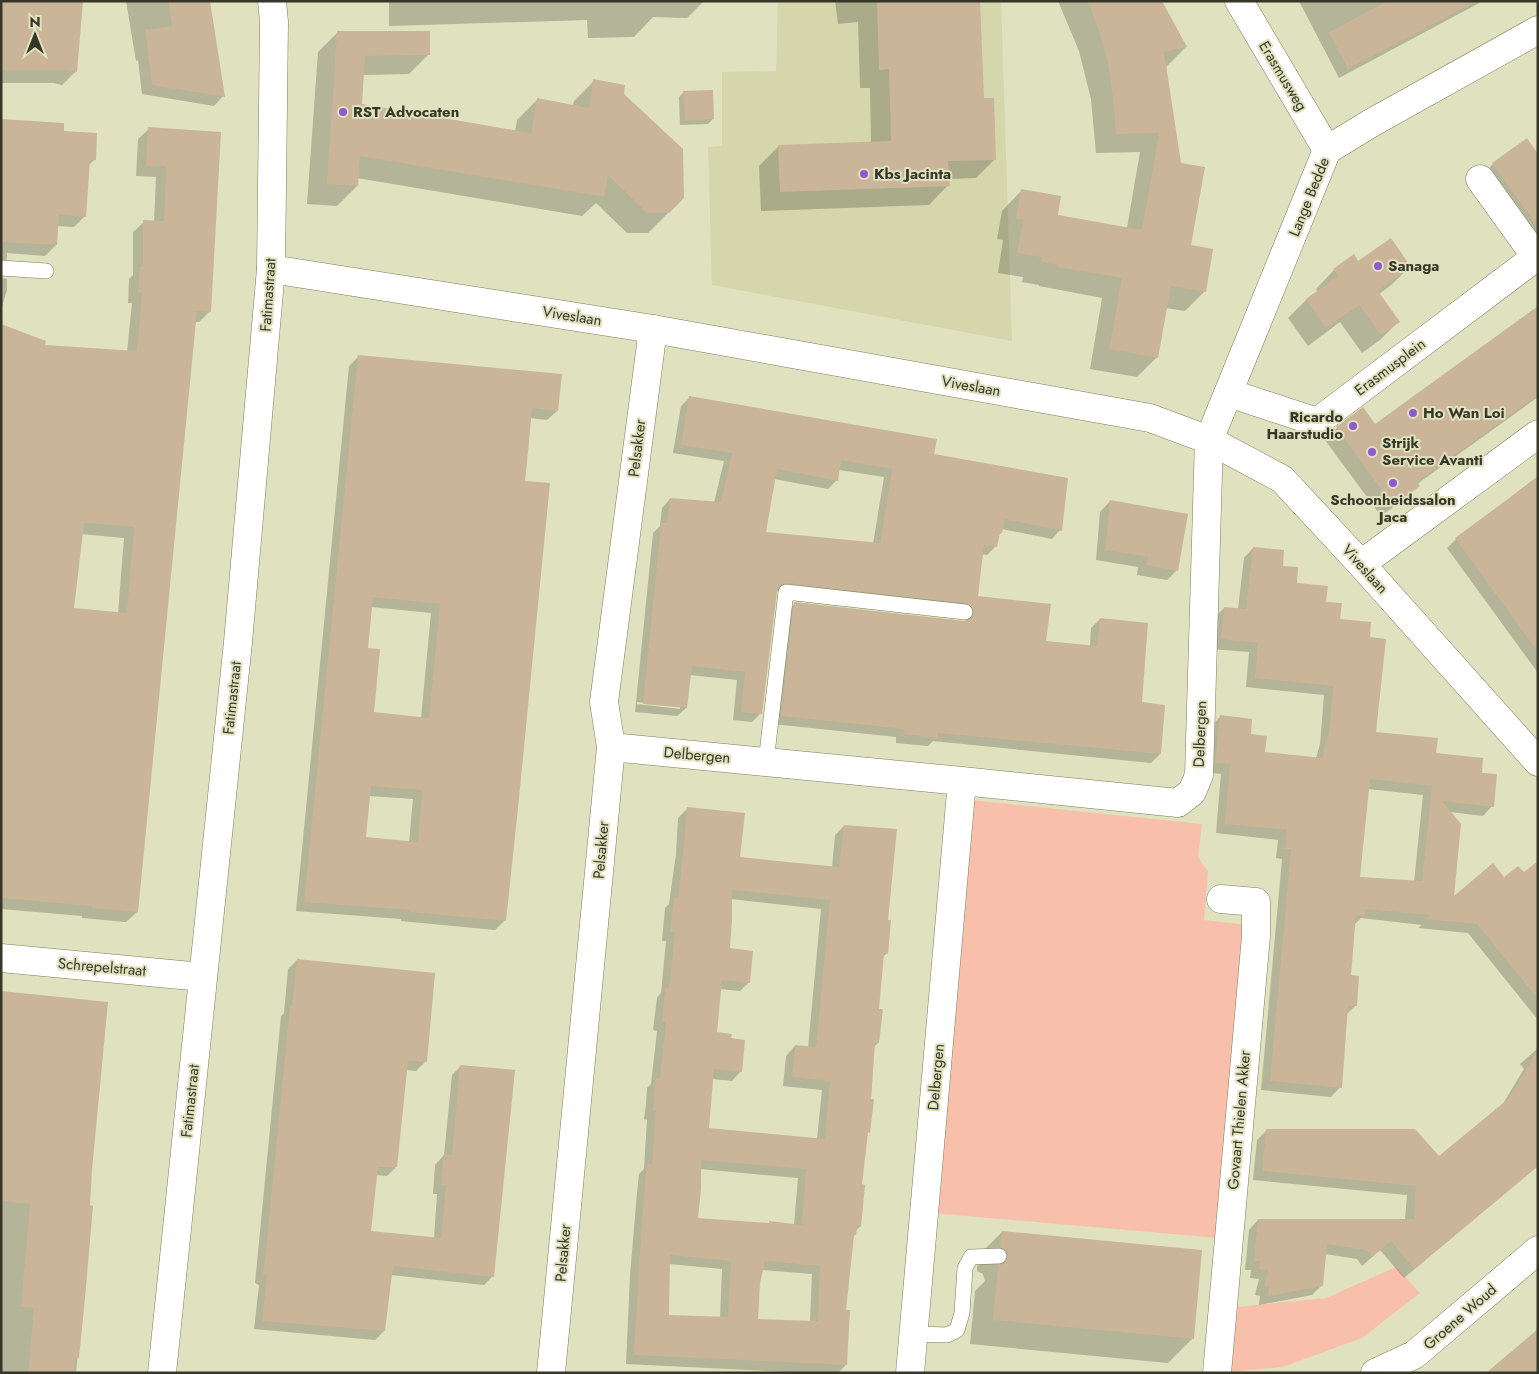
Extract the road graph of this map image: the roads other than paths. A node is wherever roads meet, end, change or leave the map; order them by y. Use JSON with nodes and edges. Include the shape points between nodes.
{"nodes":[{"id":1,"x":1239,"y":1,"type":"edge"},
{"id":2,"x":274,"y":8,"type":"edge"},
{"id":3,"x":1538,"y":30,"type":"edge"},
{"id":4,"x":1328,"y":150,"type":"junction"},
{"id":5,"x":1480,"y":178,"type":"dead end"},
{"id":6,"x":1,"y":268,"type":"edge"},
{"id":7,"x":271,"y":270,"type":"junction"},
{"id":8,"x":46,"y":271,"type":"dead end"},
{"id":9,"x":653,"y":329,"type":"junction"},
{"id":10,"x":1229,"y":393,"type":"junction"},
{"id":11,"x":1538,"y":434,"type":"edge"},
{"id":12,"x":1209,"y":440,"type":"junction"},
{"id":13,"x":1360,"y":564,"type":"junction"},
{"id":14,"x":965,"y":612,"type":"dead end"},
{"id":15,"x":611,"y":747,"type":"junction"},
{"id":16,"x":766,"y":762,"type":"junction"},
{"id":17,"x":1538,"y":762,"type":"edge"},
{"id":18,"x":962,"y":781,"type":"junction"},
{"id":19,"x":1221,"y":899,"type":"dead end"},
{"id":20,"x":1,"y":958,"type":"edge"},
{"id":21,"x":202,"y":977,"type":"junction"},
{"id":22,"x":1538,"y":1250,"type":"edge"},
{"id":23,"x":999,"y":1256,"type":"dead end"},
{"id":24,"x":914,"y":1334,"type":"junction"},
{"id":25,"x":162,"y":1373,"type":"edge"},
{"id":26,"x":551,"y":1373,"type":"edge"},
{"id":27,"x":910,"y":1373,"type":"edge"},
{"id":28,"x":1217,"y":1373,"type":"edge"},
{"id":29,"x":1375,"y":1373,"type":"edge"}],
"edges":[{"from":1,"to":4,"type":"street","name":"Erasmusweg"},
{"from":2,"to":7,"type":"street","name":"Fatimastraat"},
{"from":3,"to":4,"type":"street","name":"Lange Bedde"},
{"from":4,"to":10,"type":"street","name":"Lange Bedde"},
{"from":5,"to":10,"type":"street","name":"Erasmusplein","via":[[1536,257],[1317,422]]},
{"from":6,"to":8,"type":"lane"},
{"from":7,"to":9,"type":"street","name":"Viveslaan"},
{"from":7,"to":21,"type":"street","name":"Fatimastraat","via":[[238,642]]},
{"from":9,"to":12,"type":"street","name":"Viveslaan","via":[[1150,418]]},
{"from":9,"to":15,"type":"street","name":"Pelsakker","via":[[604,702]]},
{"from":10,"to":12,"type":"street","name":"Lange Bedde"},
{"from":11,"to":13,"type":"street"},
{"from":12,"to":13,"type":"street","name":"Viveslaan","via":[[1282,479]]},
{"from":12,"to":18,"type":"street","name":"Delbergen","via":[[1199,775],[1192,792],[1178,803]]},
{"from":13,"to":17,"type":"street","name":"Viveslaan"},
{"from":14,"to":16,"type":"lane","via":[[786,592]]},
{"from":15,"to":16,"type":"street","name":"Delbergen"},
{"from":15,"to":26,"type":"street","name":"Pelsakker"},
{"from":16,"to":18,"type":"street","name":"Delbergen"},
{"from":18,"to":24,"type":"street","name":"Delbergen"},
{"from":19,"to":28,"type":"street","name":"Govaart Thielen Akker","via":[[1256,902],[1256,936]]},
{"from":20,"to":21,"type":"street","name":"Schrepelstraat"},
{"from":21,"to":25,"type":"street","name":"Fatimastraat"},
{"from":22,"to":29,"type":"street","name":"Groene Woud","via":[[1414,1355]]},
{"from":23,"to":24,"type":"lane","via":[[971,1257],[965,1268],[962,1313],[957,1330],[947,1335]]},
{"from":24,"to":27,"type":"street","name":"Delbergen"}]}
